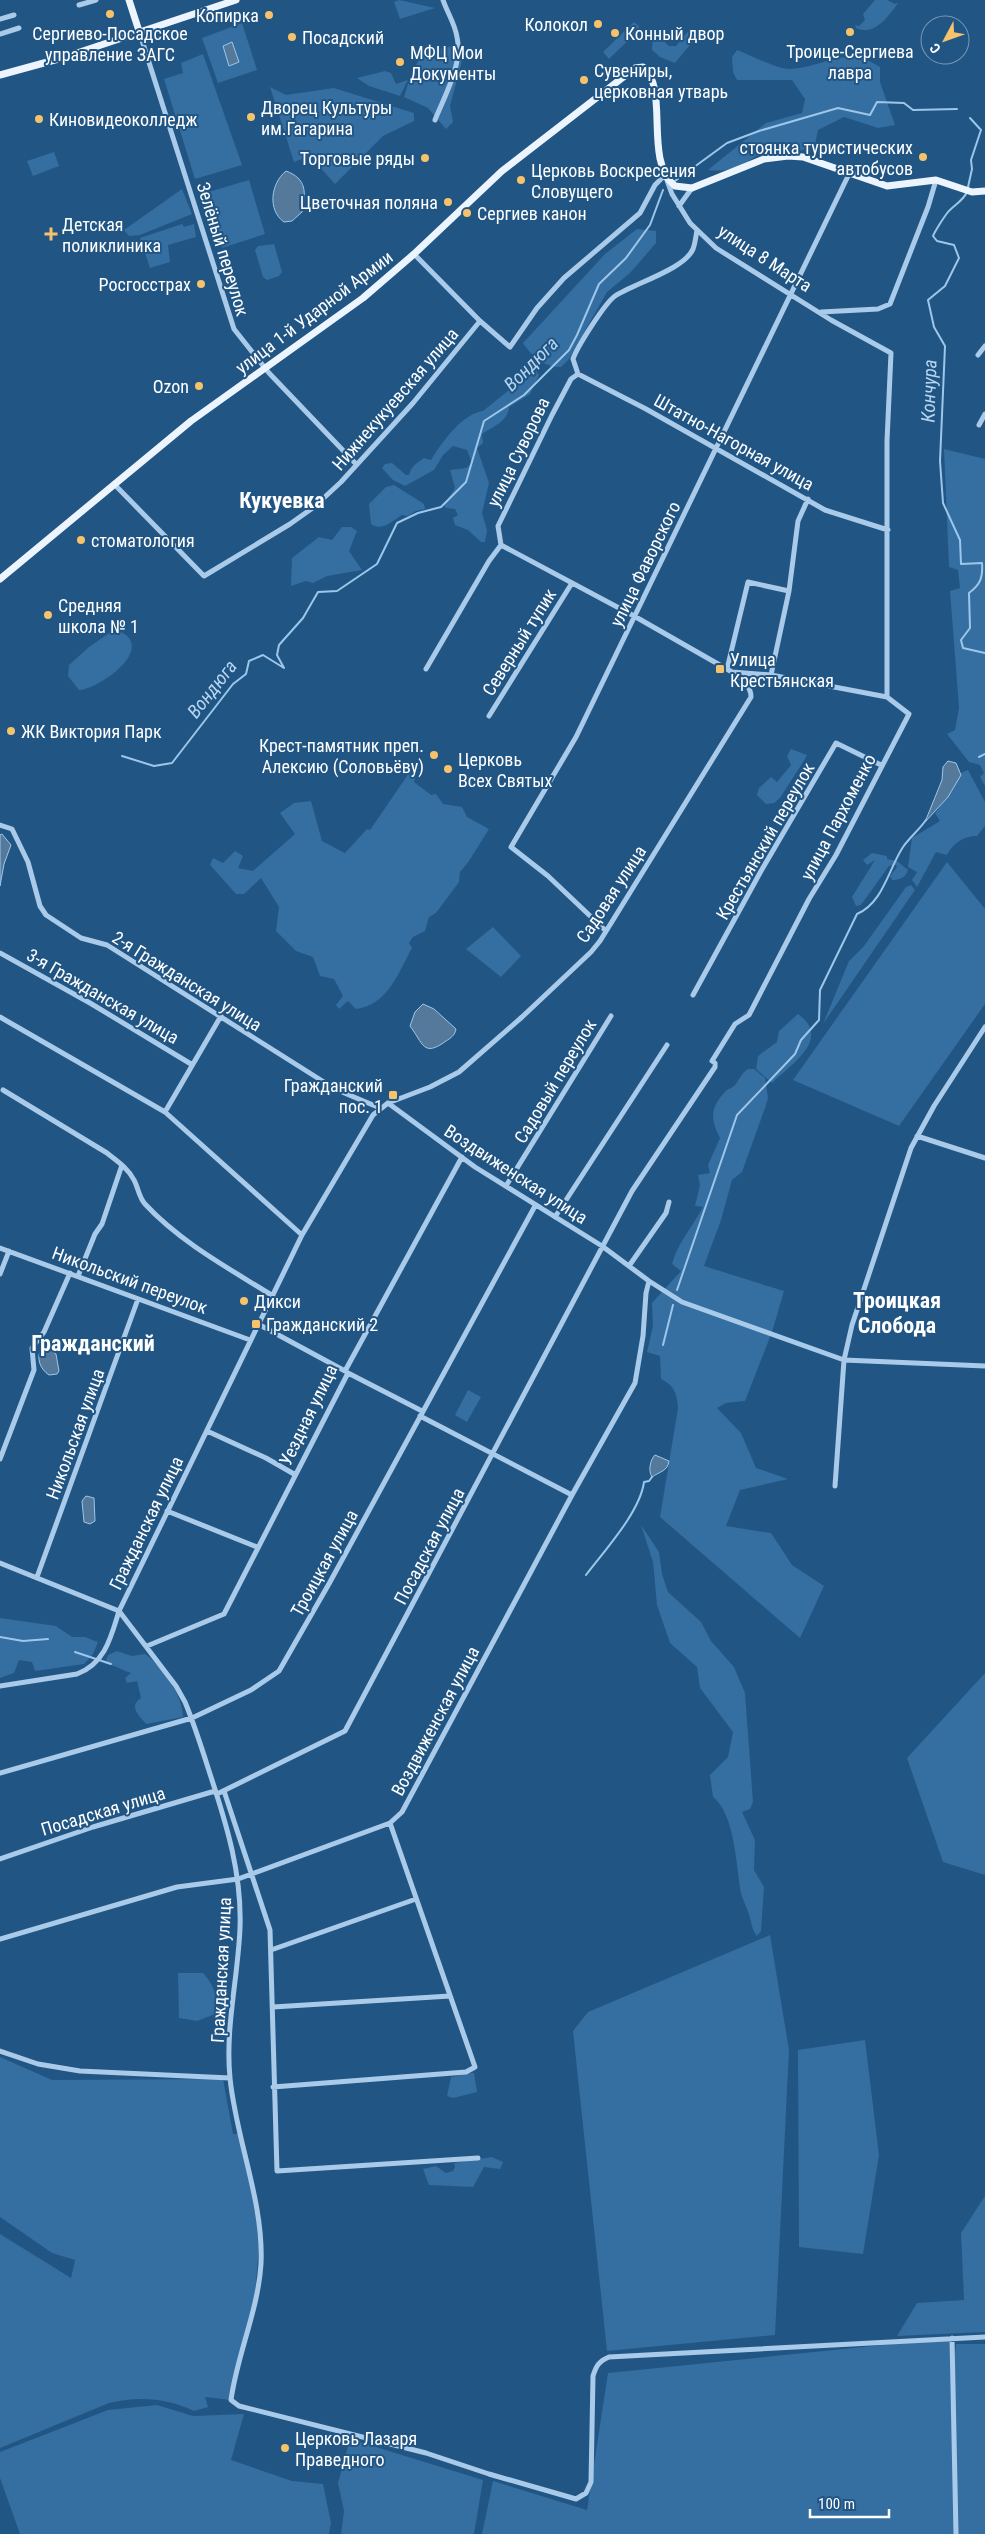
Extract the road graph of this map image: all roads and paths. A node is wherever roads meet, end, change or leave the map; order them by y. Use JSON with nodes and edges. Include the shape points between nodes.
{"nodes":[{"id":1,"x":96,"y":0,"type":"edge"},
{"id":2,"x":129,"y":0,"type":"edge"},
{"id":3,"x":236,"y":0,"type":"edge"},
{"id":4,"x":443,"y":0,"type":"edge"},
{"id":5,"x":79,"y":5,"type":"dead end"},
{"id":6,"x":14,"y":15,"type":"dead end"},
{"id":7,"x":0,"y":19,"type":"edge"},
{"id":8,"x":19,"y":28,"type":"dead end"},
{"id":9,"x":139,"y":31,"type":"junction"},
{"id":10,"x":0,"y":34,"type":"edge"},
{"id":11,"x":643,"y":67,"type":"joint"},
{"id":12,"x":0,"y":75,"type":"edge"},
{"id":13,"x":435,"y":120,"type":"dead end"},
{"id":14,"x":849,"y":174,"type":"junction"},
{"id":15,"x":665,"y":175,"type":"junction"},
{"id":16,"x":936,"y":180,"type":"junction"},
{"id":17,"x":692,"y":188,"type":"junction"},
{"id":18,"x":985,"y":191,"type":"edge"},
{"id":19,"x":679,"y":206,"type":"junction"},
{"id":20,"x":697,"y":230,"type":"junction"},
{"id":21,"x":414,"y":254,"type":"junction"},
{"id":22,"x":790,"y":294,"type":"junction"},
{"id":23,"x":820,"y":312,"type":"junction"},
{"id":24,"x":480,"y":321,"type":"junction"},
{"id":25,"x":985,"y":346,"type":"edge"},
{"id":26,"x":978,"y":355,"type":"dead end"},
{"id":27,"x":266,"y":369,"type":"junction"},
{"id":28,"x":578,"y":374,"type":"junction"},
{"id":29,"x":985,"y":414,"type":"edge"},
{"id":30,"x":979,"y":424,"type":"dead end"},
{"id":31,"x":717,"y":450,"type":"junction"},
{"id":32,"x":356,"y":464,"type":"junction"},
{"id":33,"x":114,"y":484,"type":"junction"},
{"id":34,"x":808,"y":499,"type":"junction"},
{"id":35,"x":888,"y":530,"type":"junction"},
{"id":36,"x":501,"y":545,"type":"junction"},
{"id":37,"x":0,"y":579,"type":"edge"},
{"id":38,"x":572,"y":583,"type":"junction"},
{"id":39,"x":789,"y":591,"type":"junction"},
{"id":40,"x":634,"y":616,"type":"junction"},
{"id":41,"x":426,"y":669,"type":"dead end"},
{"id":42,"x":729,"y":671,"type":"junction"},
{"id":43,"x":772,"y":675,"type":"junction"},
{"id":44,"x":887,"y":698,"type":"junction"},
{"id":45,"x":489,"y":716,"type":"dead end"},
{"id":46,"x":881,"y":765,"type":"junction"},
{"id":47,"x":0,"y":825,"type":"edge"},
{"id":48,"x":606,"y":931,"type":"junction"},
{"id":49,"x":0,"y":953,"type":"edge"},
{"id":50,"x":693,"y":995,"type":"dead end"},
{"id":51,"x":221,"y":1016,"type":"junction"},
{"id":52,"x":612,"y":1016,"type":"dead end"},
{"id":53,"x":0,"y":1017,"type":"edge"},
{"id":54,"x":985,"y":1027,"type":"edge"},
{"id":55,"x":667,"y":1044,"type":"dead end"},
{"id":56,"x":191,"y":1064,"type":"junction"},
{"id":57,"x":3,"y":1090,"type":"dead end"},
{"id":58,"x":388,"y":1103,"type":"junction"},
{"id":59,"x":380,"y":1108,"type":"junction"},
{"id":60,"x":165,"y":1112,"type":"junction"},
{"id":61,"x":373,"y":1115,"type":"joint"},
{"id":62,"x":917,"y":1136,"type":"junction"},
{"id":63,"x":462,"y":1157,"type":"junction"},
{"id":64,"x":985,"y":1158,"type":"edge"},
{"id":65,"x":122,"y":1165,"type":"junction"},
{"id":66,"x":506,"y":1186,"type":"junction"},
{"id":67,"x":669,"y":1202,"type":"dead end"},
{"id":68,"x":534,"y":1206,"type":"junction"},
{"id":69,"x":555,"y":1217,"type":"junction"},
{"id":70,"x":302,"y":1235,"type":"junction"},
{"id":71,"x":602,"y":1246,"type":"junction"},
{"id":72,"x":0,"y":1248,"type":"edge"},
{"id":73,"x":9,"y":1251,"type":"junction"},
{"id":74,"x":629,"y":1266,"type":"junction"},
{"id":75,"x":0,"y":1274,"type":"edge"},
{"id":76,"x":70,"y":1274,"type":"junction"},
{"id":77,"x":78,"y":1276,"type":"junction"},
{"id":78,"x":649,"y":1281,"type":"junction"},
{"id":79,"x":273,"y":1296,"type":"junction"},
{"id":80,"x":138,"y":1299,"type":"junction"},
{"id":81,"x":258,"y":1324,"type":"junction"},
{"id":82,"x":250,"y":1340,"type":"junction"},
{"id":83,"x":844,"y":1360,"type":"junction"},
{"id":84,"x":985,"y":1366,"type":"edge"},
{"id":85,"x":346,"y":1372,"type":"junction"},
{"id":86,"x":421,"y":1413,"type":"junction"},
{"id":87,"x":207,"y":1431,"type":"junction"},
{"id":88,"x":493,"y":1454,"type":"junction"},
{"id":89,"x":0,"y":1459,"type":"edge"},
{"id":90,"x":294,"y":1474,"type":"junction"},
{"id":91,"x":835,"y":1486,"type":"dead end"},
{"id":92,"x":572,"y":1495,"type":"junction"},
{"id":93,"x":167,"y":1511,"type":"junction"},
{"id":94,"x":257,"y":1547,"type":"junction"},
{"id":95,"x":0,"y":1563,"type":"edge"},
{"id":96,"x":37,"y":1577,"type":"junction"},
{"id":97,"x":120,"y":1611,"type":"junction"},
{"id":98,"x":147,"y":1646,"type":"junction"},
{"id":99,"x":0,"y":1686,"type":"edge"},
{"id":100,"x":192,"y":1718,"type":"junction"},
{"id":101,"x":0,"y":1773,"type":"edge"},
{"id":102,"x":224,"y":1791,"type":"junction"},
{"id":103,"x":216,"y":1793,"type":"junction"},
{"id":104,"x":390,"y":1823,"type":"junction"},
{"id":105,"x":0,"y":1859,"type":"edge"},
{"id":106,"x":252,"y":1874,"type":"junction"},
{"id":107,"x":238,"y":1879,"type":"junction"},
{"id":108,"x":416,"y":1899,"type":"junction"},
{"id":109,"x":0,"y":1939,"type":"edge"},
{"id":110,"x":271,"y":1950,"type":"junction"},
{"id":111,"x":450,"y":1996,"type":"junction"},
{"id":112,"x":273,"y":2007,"type":"junction"},
{"id":113,"x":0,"y":2051,"type":"edge"},
{"id":114,"x":230,"y":2078,"type":"junction"},
{"id":115,"x":273,"y":2087,"type":"junction"},
{"id":116,"x":478,"y":2158,"type":"dead end"},
{"id":117,"x":985,"y":2337,"type":"edge"},
{"id":118,"x":952,"y":2338,"type":"junction"},
{"id":119,"x":956,"y":2534,"type":"edge"}],
"edges":[{"from":1,"to":5,"type":"street"},
{"from":2,"to":9,"type":"main road"},
{"from":3,"to":9,"type":"main road"},
{"from":4,"to":13,"type":"street","via":[[458,38],[457,55],[454,72]]},
{"from":6,"to":7,"type":"street"},
{"from":8,"to":10,"type":"street"},
{"from":9,"to":12,"type":"main road"},
{"from":9,"to":27,"type":"street","name":"Зелёный переулок","via":[[234,329]]},
{"from":11,"to":15,"type":"main road","name":"улица 8 Марта","via":[[652,77]]},
{"from":11,"to":21,"type":"main road","name":"улица 1-й Ударной Армии","via":[[629,72],[502,171]]},
{"from":14,"to":16,"type":"main road","via":[[887,186]]},
{"from":14,"to":17,"type":"main road","via":[[803,157],[774,157]]},
{"from":14,"to":22,"type":"street","name":"улица Фаворского"},
{"from":15,"to":17,"type":"main road","via":[[675,186]]},
{"from":15,"to":19,"type":"street","name":"улица 8 Марта"},
{"from":15,"to":24,"type":"street","via":[[654,185],[640,213],[564,278],[537,308],[510,347]]},
{"from":16,"to":18,"type":"main road","via":[[972,192]]},
{"from":16,"to":23,"type":"street","via":[[890,304],[878,309]]},
{"from":17,"to":19,"type":"street"},
{"from":19,"to":20,"type":"street","name":"улица 8 Марта"},
{"from":20,"to":22,"type":"street","name":"улица 8 Марта","via":[[716,248]]},
{"from":20,"to":28,"type":"street","via":[[693,251],[670,270],[615,296],[605,306],[577,346],[573,359]]},
{"from":21,"to":24,"type":"street"},
{"from":21,"to":27,"type":"main road","name":"улица 1-й Ударной Армии","via":[[355,304]]},
{"from":22,"to":23,"type":"street","name":"улица 8 Марта"},
{"from":22,"to":31,"type":"street","name":"улица Фаворского"},
{"from":23,"to":35,"type":"street","name":"улица 8 Марта","via":[[890,353]]},
{"from":24,"to":32,"type":"street","name":"Нижнекукуевская улица","via":[[414,403]]},
{"from":25,"to":26,"type":"street"},
{"from":27,"to":32,"type":"street","name":"Зелёный переулок"},
{"from":27,"to":33,"type":"main road","name":"улица 1-й Ударной Армии","via":[[191,421]]},
{"from":28,"to":31,"type":"street","name":"Штатно-Нагорная улица"},
{"from":28,"to":36,"type":"street","name":"улица Суворова","via":[[572,379],[498,526]]},
{"from":29,"to":30,"type":"street"},
{"from":31,"to":34,"type":"street","name":"Штатно-Нагорная улица"},
{"from":31,"to":40,"type":"street","name":"улица Фаворского"},
{"from":32,"to":33,"type":"street","name":"Нижнекукуевская улица","via":[[314,507],[204,576]]},
{"from":33,"to":37,"type":"main road","name":"улица 1-й Ударной Армии"},
{"from":34,"to":35,"type":"street","name":"Штатно-Нагорная улица","via":[[844,517]]},
{"from":34,"to":39,"type":"street","via":[[798,521]]},
{"from":35,"to":44,"type":"street"},
{"from":36,"to":38,"type":"street"},
{"from":36,"to":41,"type":"street","via":[[488,561]]},
{"from":38,"to":40,"type":"street"},
{"from":38,"to":45,"type":"street","name":"Северный тупик"},
{"from":39,"to":42,"type":"street","via":[[748,582]]},
{"from":39,"to":43,"type":"street"},
{"from":40,"to":42,"type":"street"},
{"from":40,"to":48,"type":"street","name":"улица Фаворского","via":[[576,737],[511,846]]},
{"from":42,"to":43,"type":"street"},
{"from":42,"to":48,"type":"street","name":"Садовая улица","via":[[743,680],[751,697]]},
{"from":43,"to":44,"type":"street"},
{"from":44,"to":46,"type":"street","name":"улица Пархоменко","via":[[909,714]]},
{"from":46,"to":50,"type":"street","name":"Крестьянский переулок","via":[[836,743]]},
{"from":46,"to":71,"type":"street","name":"улица Пархоменко","via":[[750,1014],[735,1024],[712,1061],[715,1067],[632,1190]]},
{"from":47,"to":51,"type":"street","name":"2-я Гражданская улица","via":[[12,829],[16,836],[46,915],[81,938],[107,945]]},
{"from":48,"to":58,"type":"street","name":"Садовая улица","via":[[591,952],[459,1072]]},
{"from":49,"to":56,"type":"street","name":"3-я Гражданская улица"},
{"from":51,"to":56,"type":"street"},
{"from":51,"to":59,"type":"street","name":"2-я Гражданская улица","via":[[335,1089]]},
{"from":52,"to":66,"type":"street","name":"Садовый переулок"},
{"from":53,"to":60,"type":"street"},
{"from":54,"to":62,"type":"street"},
{"from":55,"to":69,"type":"street"},
{"from":56,"to":60,"type":"street"},
{"from":57,"to":65,"type":"street"},
{"from":58,"to":59,"type":"street","name":"Садовая улица"},
{"from":58,"to":63,"type":"street","name":"Воздвиженская улица"},
{"from":59,"to":61,"type":"street","name":"Садовая улица"},
{"from":60,"to":70,"type":"street"},
{"from":61,"to":70,"type":"street","name":"Гражданская улица"},
{"from":62,"to":64,"type":"street"},
{"from":62,"to":83,"type":"street","via":[[852,1325]]},
{"from":63,"to":66,"type":"street","name":"Воздвиженская улица"},
{"from":63,"to":85,"type":"street","name":"Уездная улица"},
{"from":65,"to":77,"type":"street","via":[[102,1224]]},
{"from":65,"to":79,"type":"street","via":[[134,1179],[143,1202],[162,1220]]},
{"from":66,"to":68,"type":"street","name":"Воздвиженская улица"},
{"from":67,"to":74,"type":"street","via":[[666,1213]]},
{"from":68,"to":69,"type":"street","name":"Воздвиженская улица"},
{"from":68,"to":86,"type":"street","name":"Троицкая улица"},
{"from":69,"to":71,"type":"street","name":"Воздвиженская улица"},
{"from":70,"to":79,"type":"street","name":"Гражданская улица"},
{"from":71,"to":74,"type":"street","name":"Воздвиженская улица"},
{"from":71,"to":88,"type":"street","name":"Посадская улица"},
{"from":72,"to":73,"type":"street","name":"Никольский переулок"},
{"from":73,"to":75,"type":"street"},
{"from":73,"to":76,"type":"street","name":"Никольский переулок"},
{"from":74,"to":78,"type":"street","name":"Воздвиженская улица"},
{"from":76,"to":77,"type":"street","name":"Никольский переулок"},
{"from":76,"to":89,"type":"street","via":[[44,1332],[32,1348],[34,1370]]},
{"from":77,"to":80,"type":"street","name":"Никольский переулок"},
{"from":78,"to":83,"type":"street","via":[[682,1302]]},
{"from":78,"to":92,"type":"street","name":"Воздвиженская улица","via":[[635,1383]]},
{"from":79,"to":81,"type":"street","name":"Гражданская улица"},
{"from":80,"to":82,"type":"street","name":"Никольский переулок"},
{"from":80,"to":96,"type":"street","name":"Никольская улица"},
{"from":81,"to":82,"type":"street","name":"Гражданская улица"},
{"from":81,"to":85,"type":"street"},
{"from":82,"to":87,"type":"street","name":"Гражданская улица"},
{"from":83,"to":84,"type":"street"},
{"from":83,"to":91,"type":"street"},
{"from":85,"to":86,"type":"street"},
{"from":85,"to":90,"type":"street","name":"Уездная улица"},
{"from":86,"to":88,"type":"street"},
{"from":86,"to":100,"type":"street","name":"Троицкая улица","via":[[279,1672],[251,1690]]},
{"from":87,"to":90,"type":"street"},
{"from":87,"to":93,"type":"street","name":"Гражданская улица"},
{"from":88,"to":92,"type":"street"},
{"from":88,"to":102,"type":"street","name":"Посадская улица","via":[[345,1731]]},
{"from":90,"to":94,"type":"street","name":"Уездная улица"},
{"from":92,"to":104,"type":"street","name":"Воздвиженская улица","via":[[402,1812]]},
{"from":93,"to":94,"type":"street"},
{"from":93,"to":97,"type":"street","name":"Гражданская улица"},
{"from":94,"to":98,"type":"street","name":"Уездная улица","via":[[224,1614]]},
{"from":95,"to":96,"type":"street"},
{"from":96,"to":97,"type":"street"},
{"from":97,"to":98,"type":"street","name":"Гражданская улица"},
{"from":97,"to":99,"type":"street","via":[[108,1646],[89,1670]]},
{"from":98,"to":100,"type":"street","name":"Гражданская улица","via":[[176,1686]]},
{"from":100,"to":101,"type":"street","name":"Троицкая улица"},
{"from":100,"to":103,"type":"street","name":"Гражданская улица"},
{"from":102,"to":103,"type":"street","name":"Посадская улица"},
{"from":102,"to":106,"type":"street"},
{"from":103,"to":105,"type":"street","name":"Посадская улица","via":[[93,1827]]},
{"from":103,"to":107,"type":"street","name":"Гражданская улица"},
{"from":104,"to":106,"type":"street","name":"Воздвиженская улица"},
{"from":104,"to":108,"type":"street"},
{"from":106,"to":107,"type":"street","name":"Воздвиженская улица"},
{"from":106,"to":110,"type":"street","via":[[270,1930]]},
{"from":107,"to":109,"type":"street","name":"Воздвиженская улица","via":[[178,1887]]},
{"from":107,"to":114,"type":"street","name":"Гражданская улица","via":[[240,1928],[231,2016]]},
{"from":108,"to":110,"type":"street"},
{"from":108,"to":111,"type":"street"},
{"from":110,"to":112,"type":"street"},
{"from":111,"to":112,"type":"street"},
{"from":111,"to":115,"type":"street","via":[[475,2066],[466,2072]]},
{"from":112,"to":115,"type":"street"},
{"from":113,"to":114,"type":"street","via":[[38,2064],[80,2071]]},
{"from":114,"to":118,"type":"street","name":"Гражданская улица","via":[[260,2235],[261,2265],[246,2342],[233,2384],[231,2400],[239,2406],[426,2453],[576,2499],[586,2493],[591,2482],[593,2376],[595,2366],[601,2360]]},
{"from":115,"to":116,"type":"street","via":[[277,2171]]},
{"from":117,"to":118,"type":"street"},
{"from":118,"to":119,"type":"street"}]}
